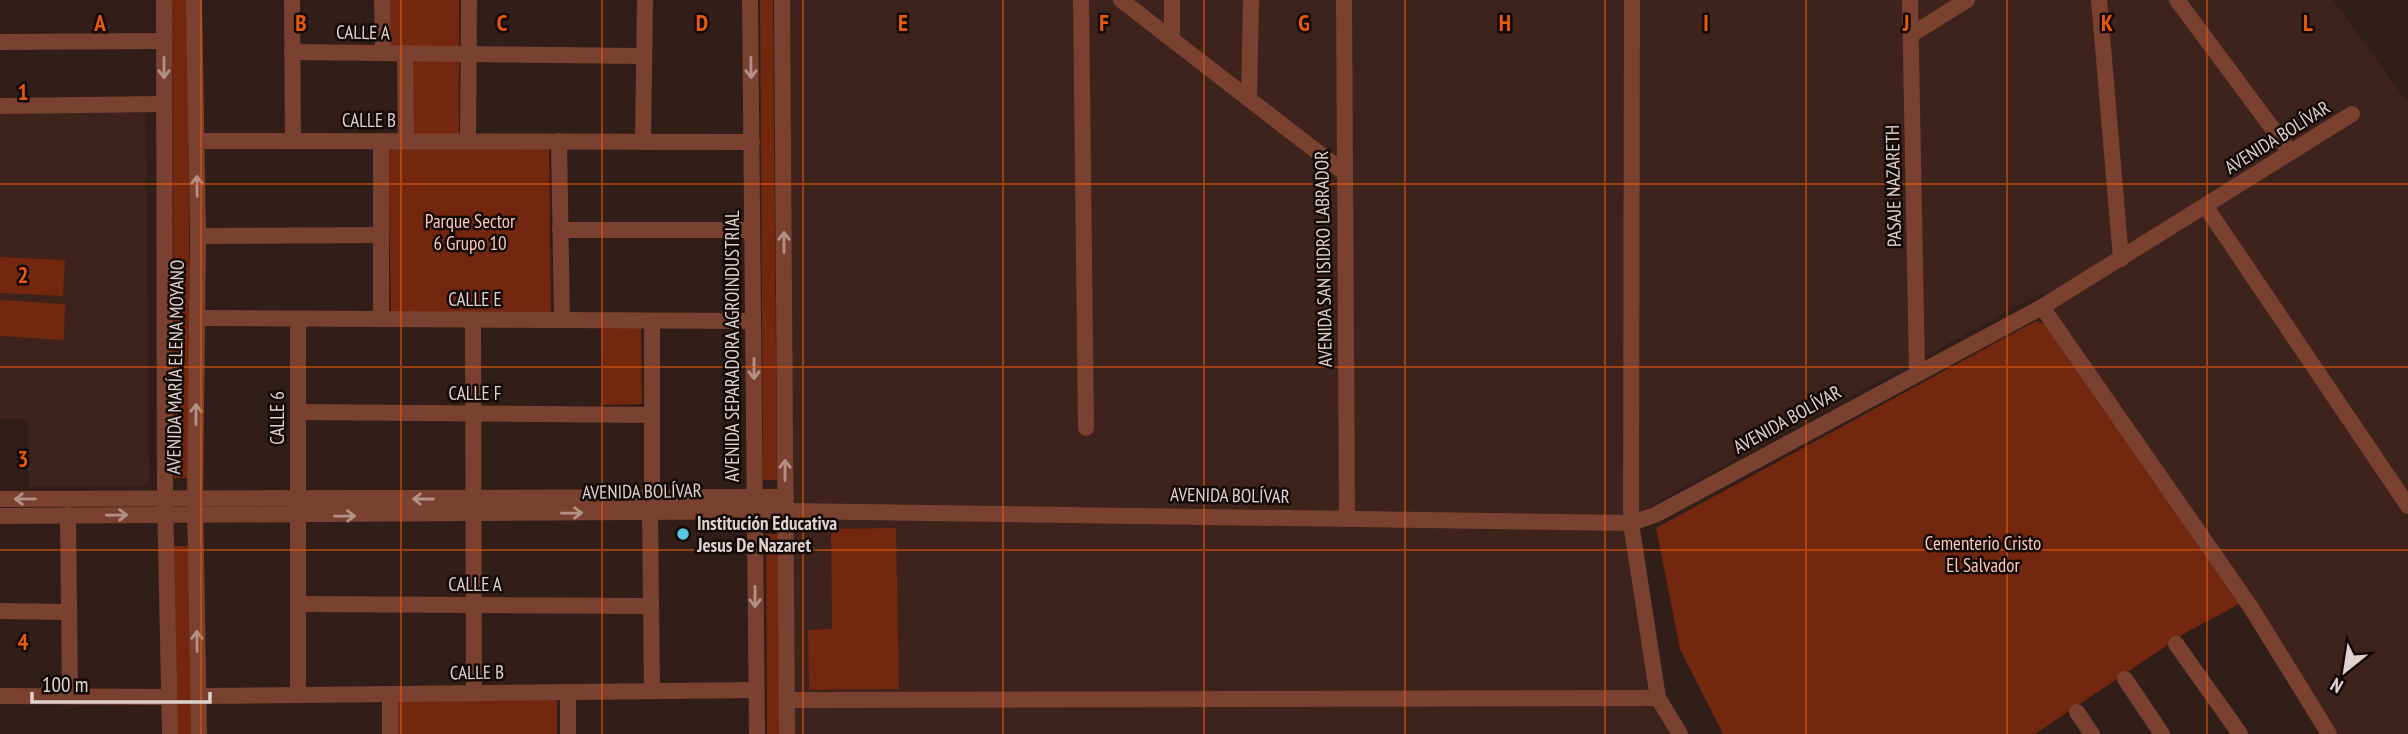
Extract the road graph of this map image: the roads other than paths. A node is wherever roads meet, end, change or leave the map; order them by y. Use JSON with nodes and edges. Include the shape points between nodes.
{"nodes":[{"id":1,"x":164,"y":0,"type":"edge"},
{"id":2,"x":194,"y":0,"type":"edge"},
{"id":3,"x":292,"y":0,"type":"edge"},
{"id":4,"x":382,"y":0,"type":"edge"},
{"id":5,"x":469,"y":0,"type":"edge"},
{"id":6,"x":645,"y":0,"type":"edge"},
{"id":7,"x":750,"y":0,"type":"edge"},
{"id":8,"x":782,"y":0,"type":"edge"},
{"id":9,"x":1081,"y":0,"type":"edge"},
{"id":10,"x":1121,"y":0,"type":"edge"},
{"id":11,"x":1172,"y":0,"type":"edge"},
{"id":12,"x":1251,"y":0,"type":"edge"},
{"id":13,"x":1343,"y":0,"type":"edge"},
{"id":14,"x":1632,"y":0,"type":"edge"},
{"id":15,"x":1910,"y":0,"type":"edge"},
{"id":16,"x":1967,"y":0,"type":"edge"},
{"id":17,"x":2099,"y":0,"type":"edge"},
{"id":18,"x":2177,"y":0,"type":"edge"},
{"id":19,"x":1911,"y":36,"type":"junction"},
{"id":20,"x":1172,"y":39,"type":"junction"},
{"id":21,"x":164,"y":41,"type":"junction"},
{"id":22,"x":0,"y":42,"type":"edge"},
{"id":23,"x":292,"y":52,"type":"junction"},
{"id":24,"x":383,"y":53,"type":"junction"},
{"id":25,"x":405,"y":54,"type":"junction"},
{"id":26,"x":469,"y":54,"type":"junction"},
{"id":27,"x":642,"y":56,"type":"junction"},
{"id":28,"x":1249,"y":99,"type":"junction"},
{"id":29,"x":164,"y":104,"type":"junction"},
{"id":30,"x":0,"y":106,"type":"edge"},
{"id":31,"x":2352,"y":114,"type":"dead end"},
{"id":32,"x":197,"y":141,"type":"junction"},
{"id":33,"x":293,"y":141,"type":"junction"},
{"id":34,"x":381,"y":141,"type":"junction"},
{"id":35,"x":406,"y":141,"type":"junction"},
{"id":36,"x":468,"y":141,"type":"junction"},
{"id":37,"x":559,"y":141,"type":"junction"},
{"id":38,"x":643,"y":141,"type":"junction"},
{"id":39,"x":752,"y":142,"type":"junction"},
{"id":40,"x":2290,"y":152,"type":"junction"},
{"id":41,"x":1342,"y":171,"type":"junction"},
{"id":42,"x":2206,"y":207,"type":"junction"},
{"id":43,"x":560,"y":230,"type":"junction"},
{"id":44,"x":752,"y":230,"type":"junction"},
{"id":45,"x":381,"y":235,"type":"junction"},
{"id":46,"x":198,"y":236,"type":"junction"},
{"id":47,"x":2120,"y":259,"type":"junction"},
{"id":48,"x":2042,"y":307,"type":"junction"},
{"id":49,"x":197,"y":318,"type":"junction"},
{"id":50,"x":298,"y":319,"type":"junction"},
{"id":51,"x":381,"y":319,"type":"junction"},
{"id":52,"x":474,"y":320,"type":"junction"},
{"id":53,"x":562,"y":320,"type":"junction"},
{"id":54,"x":652,"y":321,"type":"junction"},
{"id":55,"x":753,"y":321,"type":"junction"},
{"id":56,"x":1917,"y":372,"type":"junction"},
{"id":57,"x":298,"y":412,"type":"junction"},
{"id":58,"x":474,"y":414,"type":"junction"},
{"id":59,"x":652,"y":415,"type":"junction"},
{"id":60,"x":1086,"y":428,"type":"dead end"},
{"id":61,"x":165,"y":496,"type":"junction"},
{"id":62,"x":195,"y":497,"type":"junction"},
{"id":63,"x":0,"y":499,"type":"edge"},
{"id":64,"x":651,"y":504,"type":"junction"},
{"id":65,"x":755,"y":504,"type":"junction"},
{"id":66,"x":786,"y":504,"type":"junction"},
{"id":67,"x":2408,"y":506,"type":"edge"},
{"id":68,"x":473,"y":507,"type":"junction"},
{"id":69,"x":298,"y":508,"type":"junction"},
{"id":70,"x":166,"y":514,"type":"junction"},
{"id":71,"x":68,"y":515,"type":"junction"},
{"id":72,"x":195,"y":515,"type":"junction"},
{"id":73,"x":0,"y":516,"type":"edge"},
{"id":74,"x":1347,"y":517,"type":"junction"},
{"id":75,"x":1631,"y":523,"type":"junction"},
{"id":76,"x":298,"y":604,"type":"junction"},
{"id":77,"x":474,"y":605,"type":"junction"},
{"id":78,"x":651,"y":606,"type":"junction"},
{"id":79,"x":0,"y":611,"type":"edge"},
{"id":80,"x":69,"y":612,"type":"junction"},
{"id":81,"x":2176,"y":644,"type":"dead end"},
{"id":82,"x":2125,"y":679,"type":"dead end"},
{"id":83,"x":756,"y":690,"type":"junction"},
{"id":84,"x":652,"y":691,"type":"junction"},
{"id":85,"x":568,"y":692,"type":"junction"},
{"id":86,"x":474,"y":693,"type":"junction"},
{"id":87,"x":390,"y":694,"type":"junction"},
{"id":88,"x":298,"y":695,"type":"junction"},
{"id":89,"x":0,"y":696,"type":"edge"},
{"id":90,"x":70,"y":696,"type":"junction"},
{"id":91,"x":199,"y":696,"type":"junction"},
{"id":92,"x":169,"y":697,"type":"junction"},
{"id":93,"x":1658,"y":698,"type":"junction"},
{"id":94,"x":787,"y":699,"type":"junction"},
{"id":95,"x":2077,"y":712,"type":"dead end"},
{"id":96,"x":170,"y":734,"type":"edge"},
{"id":97,"x":199,"y":734,"type":"edge"},
{"id":98,"x":390,"y":734,"type":"edge"},
{"id":99,"x":568,"y":734,"type":"edge"},
{"id":100,"x":757,"y":734,"type":"edge"},
{"id":101,"x":787,"y":734,"type":"edge"},
{"id":102,"x":1680,"y":734,"type":"edge"},
{"id":103,"x":2092,"y":734,"type":"edge"},
{"id":104,"x":2162,"y":734,"type":"edge"},
{"id":105,"x":2240,"y":734,"type":"edge"},
{"id":106,"x":2329,"y":734,"type":"edge"}],
"edges":[{"from":1,"to":21,"type":"street","name":"AVENIDA MARÍA ELENA MOYANO"},
{"from":2,"to":32,"type":"street","name":"AVENIDA MARÍA ELENA MOYANO"},
{"from":3,"to":23,"type":"street"},
{"from":4,"to":24,"type":"street"},
{"from":5,"to":26,"type":"street"},
{"from":6,"to":27,"type":"street"},
{"from":7,"to":39,"type":"street","name":"AVENIDA SEPARADORA AGROINDUSTRIAL","one_way":true},
{"from":66,"to":8,"type":"street","one_way":true},
{"from":9,"to":60,"type":"street"},
{"from":10,"to":20,"type":"street"},
{"from":11,"to":20,"type":"street"},
{"from":12,"to":28,"type":"street"},
{"from":13,"to":41,"type":"street","name":"AVENIDA SAN ISIDRO LABRADOR"},
{"from":14,"to":75,"type":"street"},
{"from":15,"to":19,"type":"street","name":"PASAJE NAZARETH"},
{"from":16,"to":19,"type":"street"},
{"from":17,"to":47,"type":"street"},
{"from":18,"to":40,"type":"street"},
{"from":19,"to":56,"type":"street","name":"PASAJE NAZARETH"},
{"from":20,"to":28,"type":"street"},
{"from":21,"to":22,"type":"street"},
{"from":21,"to":29,"type":"street","name":"AVENIDA MARÍA ELENA MOYANO","one_way":true},
{"from":23,"to":24,"type":"street","name":"CALLE A"},
{"from":23,"to":33,"type":"street"},
{"from":24,"to":25,"type":"street","name":"CALLE A"},
{"from":25,"to":26,"type":"street","name":"CALLE A"},
{"from":25,"to":35,"type":"street"},
{"from":26,"to":27,"type":"street","name":"CALLE A"},
{"from":26,"to":36,"type":"street"},
{"from":27,"to":38,"type":"street"},
{"from":28,"to":41,"type":"street"},
{"from":29,"to":30,"type":"street"},
{"from":29,"to":61,"type":"street","name":"AVENIDA MARÍA ELENA MOYANO"},
{"from":31,"to":40,"type":"street","name":"AVENIDA BOLÍVAR"},
{"from":32,"to":33,"type":"street","name":"CALLE B"},
{"from":46,"to":32,"type":"street","name":"AVENIDA MARÍA ELENA MOYANO","one_way":true},
{"from":33,"to":34,"type":"street","name":"CALLE B"},
{"from":34,"to":35,"type":"street","name":"CALLE B"},
{"from":34,"to":45,"type":"street"},
{"from":35,"to":36,"type":"street","name":"CALLE B"},
{"from":36,"to":37,"type":"street","name":"CALLE B"},
{"from":37,"to":38,"type":"street","name":"CALLE B"},
{"from":37,"to":43,"type":"street"},
{"from":38,"to":39,"type":"street","name":"CALLE B"},
{"from":39,"to":44,"type":"street","name":"AVENIDA SEPARADORA AGROINDUSTRIAL"},
{"from":40,"to":42,"type":"street","name":"AVENIDA BOLÍVAR"},
{"from":41,"to":74,"type":"street","name":"AVENIDA SAN ISIDRO LABRADOR"},
{"from":42,"to":47,"type":"street","name":"AVENIDA BOLÍVAR"},
{"from":42,"to":67,"type":"street"},
{"from":43,"to":44,"type":"street"},
{"from":43,"to":53,"type":"street"},
{"from":44,"to":55,"type":"street","name":"AVENIDA SEPARADORA AGROINDUSTRIAL"},
{"from":45,"to":46,"type":"street"},
{"from":45,"to":51,"type":"street"},
{"from":46,"to":49,"type":"street","name":"AVENIDA MARÍA ELENA MOYANO"},
{"from":47,"to":48,"type":"street","name":"AVENIDA BOLÍVAR"},
{"from":48,"to":56,"type":"street","name":"AVENIDA BOLÍVAR"},
{"from":48,"to":106,"type":"street","via":[[2250,606]]},
{"from":49,"to":50,"type":"street","name":"CALLE E"},
{"from":62,"to":49,"type":"street","name":"AVENIDA MARÍA ELENA MOYANO","one_way":true},
{"from":50,"to":51,"type":"street","name":"CALLE E"},
{"from":50,"to":57,"type":"street","name":"CALLE 6"},
{"from":51,"to":52,"type":"street","name":"CALLE E"},
{"from":52,"to":53,"type":"street","name":"CALLE E"},
{"from":52,"to":58,"type":"street"},
{"from":53,"to":54,"type":"street","name":"CALLE E"},
{"from":54,"to":55,"type":"street","name":"CALLE E"},
{"from":54,"to":59,"type":"street"},
{"from":55,"to":65,"type":"street","name":"AVENIDA SEPARADORA AGROINDUSTRIAL","one_way":true},
{"from":56,"to":75,"type":"street","name":"AVENIDA BOLÍVAR","via":[[1655,515]]},
{"from":57,"to":58,"type":"street","name":"CALLE F"},
{"from":57,"to":69,"type":"street","name":"CALLE 6"},
{"from":58,"to":59,"type":"street","name":"CALLE F"},
{"from":58,"to":68,"type":"street"},
{"from":59,"to":64,"type":"street"},
{"from":61,"to":62,"type":"street","name":"AVENIDA BOLÍVAR"},
{"from":61,"to":63,"type":"street","name":"AVENIDA BOLÍVAR","one_way":true},
{"from":61,"to":70,"type":"street","name":"AVENIDA MARÍA ELENA MOYANO"},
{"from":62,"to":69,"type":"street","name":"AVENIDA BOLÍVAR"},
{"from":62,"to":72,"type":"street","name":"AVENIDA MARÍA ELENA MOYANO"},
{"from":64,"to":65,"type":"street","name":"AVENIDA BOLÍVAR"},
{"from":64,"to":68,"type":"street","name":"AVENIDA BOLÍVAR"},
{"from":64,"to":78,"type":"street"},
{"from":65,"to":66,"type":"street","name":"AVENIDA BOLÍVAR"},
{"from":65,"to":83,"type":"street","name":"AVENIDA SEPARADORA AGROINDUSTRIAL","one_way":true},
{"from":66,"to":74,"type":"street","name":"AVENIDA BOLÍVAR"},
{"from":66,"to":94,"type":"street"},
{"from":68,"to":69,"type":"street","name":"AVENIDA BOLÍVAR"},
{"from":68,"to":77,"type":"street"},
{"from":69,"to":72,"type":"street","name":"AVENIDA BOLÍVAR"},
{"from":69,"to":76,"type":"street","name":"CALLE 6"},
{"from":71,"to":70,"type":"street","name":"AVENIDA BOLÍVAR","one_way":true},
{"from":70,"to":72,"type":"street","name":"AVENIDA BOLÍVAR"},
{"from":70,"to":92,"type":"street","name":"AVENIDA MARÍA ELENA MOYANO"},
{"from":71,"to":73,"type":"street","name":"AVENIDA BOLÍVAR"},
{"from":71,"to":80,"type":"street"},
{"from":91,"to":72,"type":"street","name":"AVENIDA MARÍA ELENA MOYANO","one_way":true},
{"from":74,"to":75,"type":"street","name":"AVENIDA BOLÍVAR"},
{"from":75,"to":93,"type":"street"},
{"from":76,"to":77,"type":"street","name":"CALLE A"},
{"from":76,"to":88,"type":"street","name":"CALLE 6"},
{"from":77,"to":78,"type":"street","name":"CALLE A"},
{"from":77,"to":86,"type":"street"},
{"from":78,"to":84,"type":"street"},
{"from":79,"to":80,"type":"street"},
{"from":80,"to":90,"type":"street"},
{"from":81,"to":105,"type":"street"},
{"from":82,"to":104,"type":"street"},
{"from":83,"to":84,"type":"street","name":"CALLE B"},
{"from":83,"to":100,"type":"street","name":"AVENIDA SEPARADORA AGROINDUSTRIAL"},
{"from":84,"to":85,"type":"street","name":"CALLE B"},
{"from":85,"to":86,"type":"street","name":"CALLE B"},
{"from":85,"to":99,"type":"street"},
{"from":86,"to":87,"type":"street","name":"CALLE B"},
{"from":87,"to":88,"type":"street","name":"CALLE B"},
{"from":87,"to":98,"type":"street"},
{"from":88,"to":91,"type":"street","name":"CALLE B"},
{"from":89,"to":90,"type":"street"},
{"from":90,"to":92,"type":"street"},
{"from":91,"to":97,"type":"street","name":"AVENIDA MARÍA ELENA MOYANO"},
{"from":92,"to":96,"type":"street","name":"AVENIDA MARÍA ELENA MOYANO"},
{"from":93,"to":94,"type":"street"},
{"from":93,"to":102,"type":"street"},
{"from":94,"to":101,"type":"street"},
{"from":95,"to":103,"type":"street"}]}
